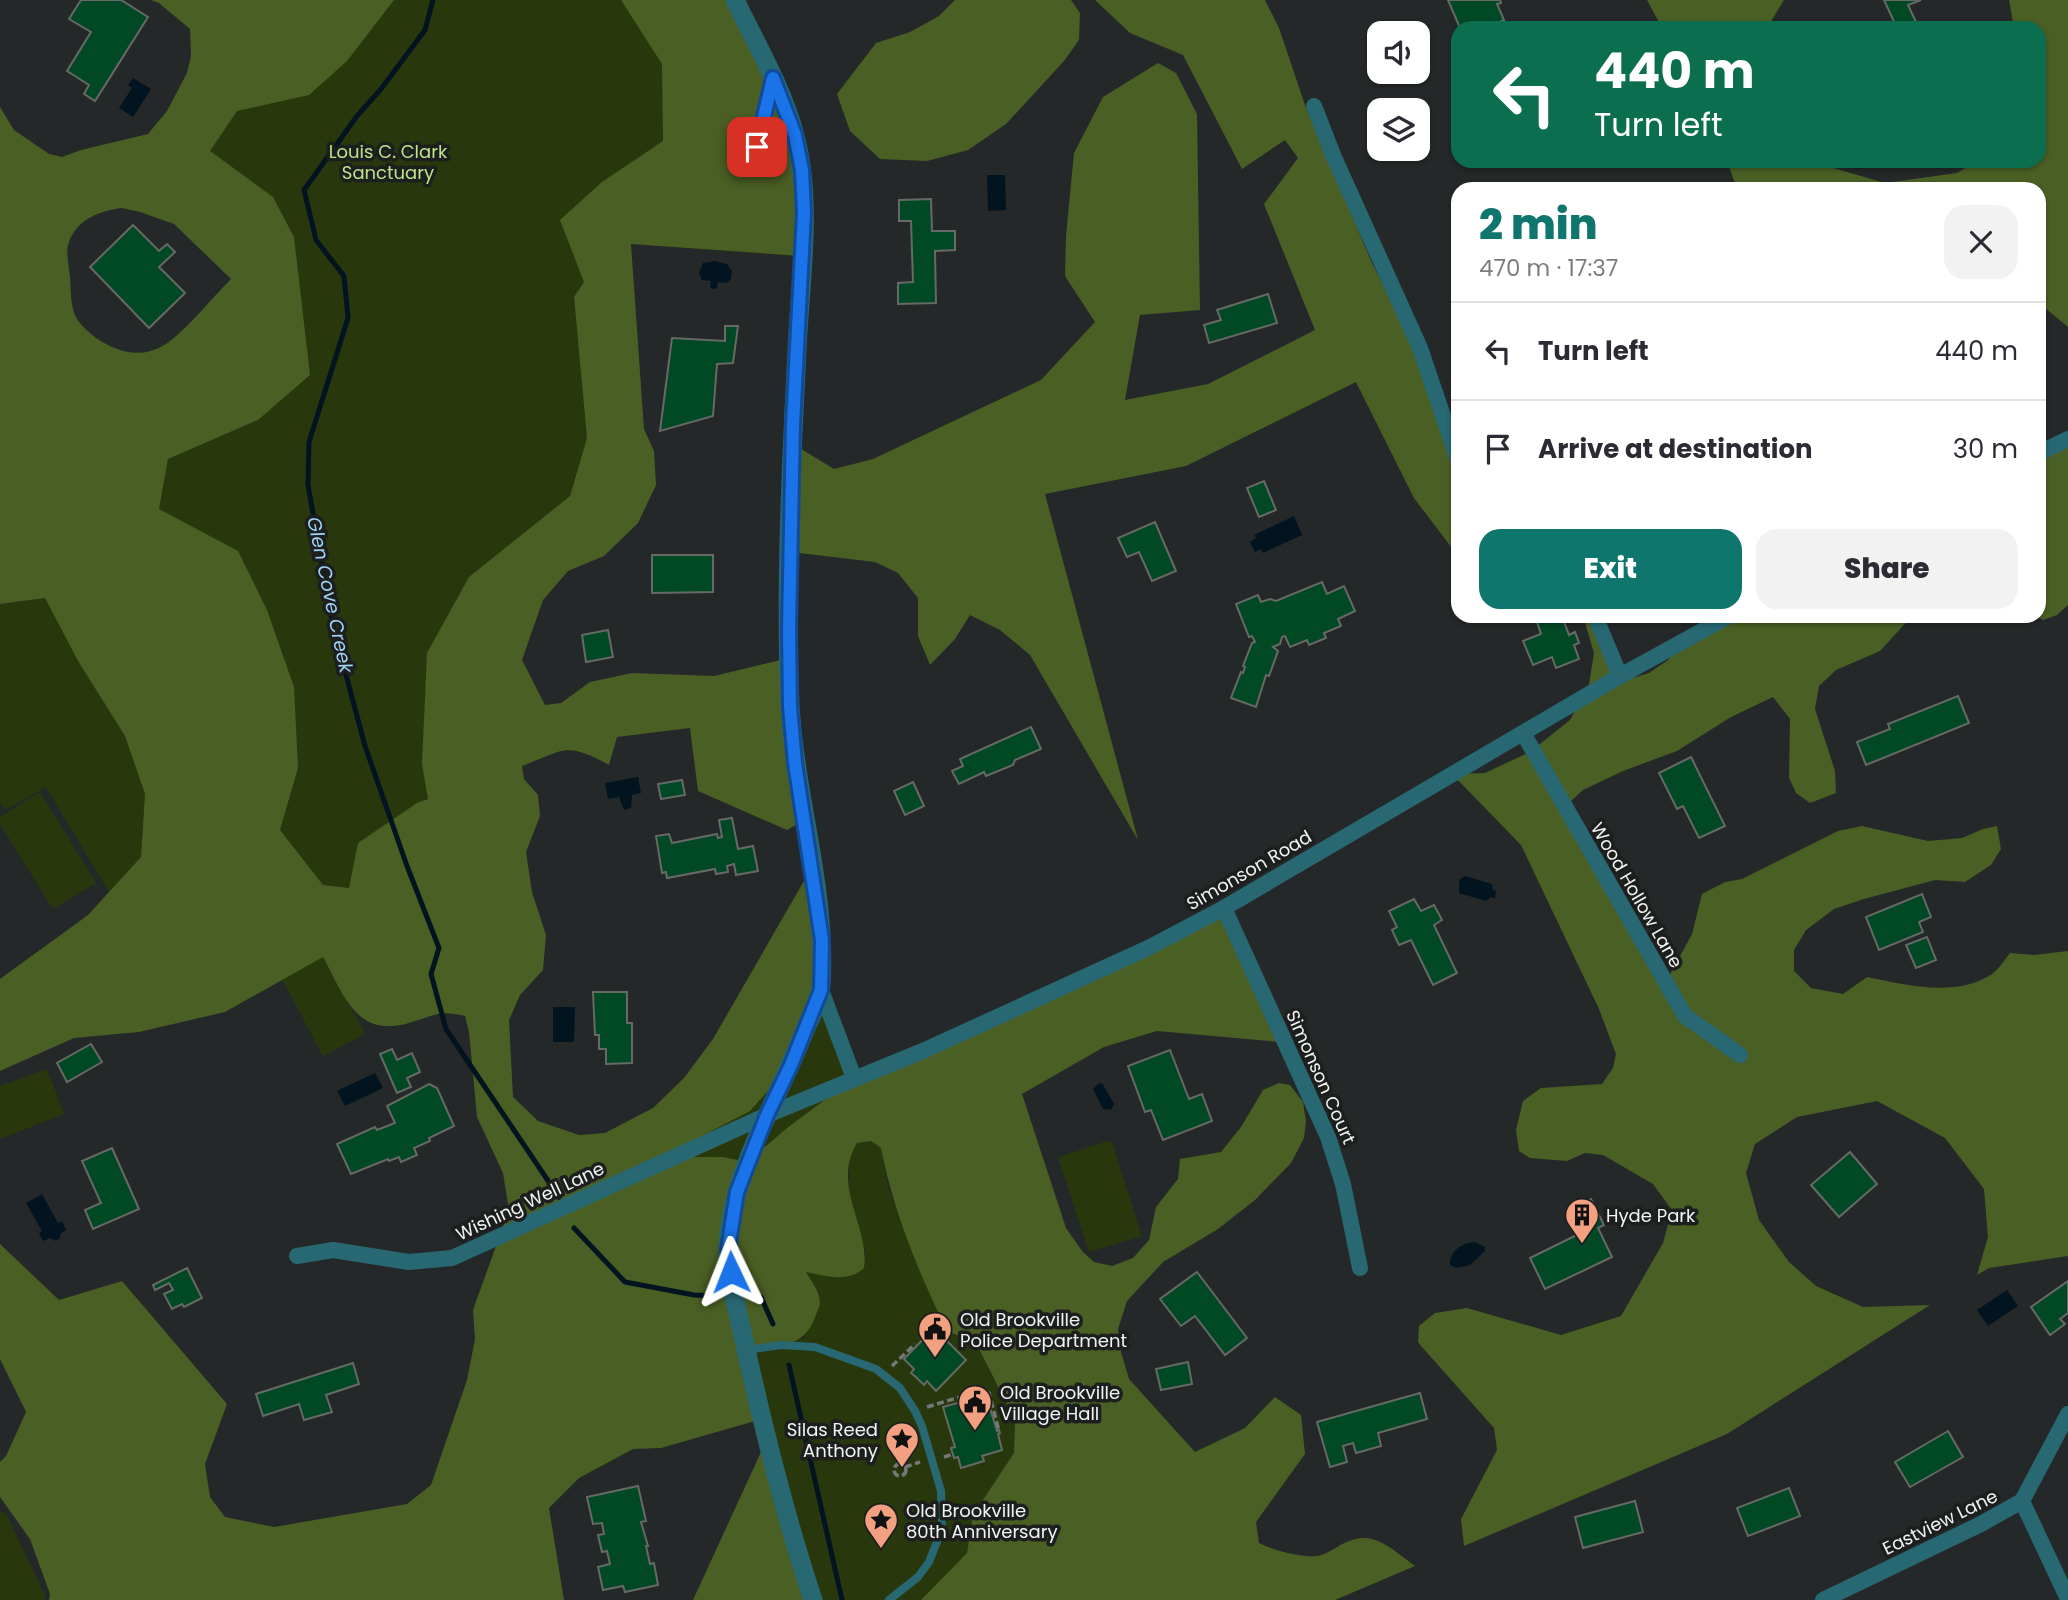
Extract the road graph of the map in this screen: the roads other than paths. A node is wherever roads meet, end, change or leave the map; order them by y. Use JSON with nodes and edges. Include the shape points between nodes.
{"nodes":[{"id":1,"x":735,"y":0,"type":"edge"},
{"id":2,"x":773,"y":78,"type":"junction"},
{"id":3,"x":1314,"y":106,"type":"dead end"},
{"id":4,"x":757,"y":147,"type":"dead end"},
{"id":5,"x":1451,"y":439,"type":"edge"},
{"id":6,"x":2068,"y":439,"type":"edge"},
{"id":7,"x":2046,"y":450,"type":"edge"},
{"id":8,"x":1598,"y":623,"type":"edge"},
{"id":9,"x":1716,"y":623,"type":"edge"},
{"id":10,"x":1620,"y":676,"type":"junction"},
{"id":11,"x":1523,"y":733,"type":"junction"},
{"id":12,"x":1224,"y":908,"type":"junction"},
{"id":13,"x":821,"y":990,"type":"junction"},
{"id":14,"x":1740,"y":1055,"type":"dead end"},
{"id":15,"x":854,"y":1078,"type":"junction"},
{"id":16,"x":767,"y":1115,"type":"junction"},
{"id":17,"x":297,"y":1256,"type":"dead end"},
{"id":18,"x":1360,"y":1268,"type":"dead end"},
{"id":19,"x":746,"y":1350,"type":"junction"},
{"id":20,"x":2068,"y":1414,"type":"edge"},
{"id":21,"x":2022,"y":1502,"type":"junction"},
{"id":22,"x":2068,"y":1599,"type":"edge"},
{"id":23,"x":813,"y":1600,"type":"edge"},
{"id":24,"x":889,"y":1600,"type":"edge"},
{"id":25,"x":1823,"y":1600,"type":"edge"}],
"edges":[{"from":1,"to":2,"type":"street"},
{"from":2,"to":4,"type":"lane"},
{"from":2,"to":13,"type":"street","via":[[795,135],[802,170],[790,694],[795,763],[822,940]]},
{"from":3,"to":5,"type":"street","via":[[1420,348]]},
{"from":6,"to":7,"type":"street"},
{"from":8,"to":10,"type":"street"},
{"from":9,"to":10,"type":"street","name":"Simonson Road"},
{"from":10,"to":11,"type":"street","name":"Simonson Road"},
{"from":11,"to":12,"type":"street","name":"Simonson Road"},
{"from":11,"to":14,"type":"street","name":"Wood Hollow Lane","via":[[1685,1016]]},
{"from":12,"to":15,"type":"street","name":"Simonson Road","via":[[1048,995]]},
{"from":12,"to":18,"type":"street","name":"Simonson Court","via":[[1328,1136]]},
{"from":13,"to":15,"type":"street"},
{"from":13,"to":16,"type":"street"},
{"from":15,"to":16,"type":"street","name":"Simonson Road"},
{"from":16,"to":17,"type":"street","name":"Wishing Well Lane","via":[[452,1258],[409,1262],[333,1250]]},
{"from":16,"to":19,"type":"street","via":[[737,1192],[728,1249]]},
{"from":19,"to":23,"type":"street","via":[[792,1536]]},
{"from":19,"to":24,"type":"lane","via":[[781,1345],[815,1348],[876,1369],[900,1388],[915,1411],[941,1491],[942,1529],[918,1577]]},
{"from":20,"to":21,"type":"street","name":"Eastview Lane"},
{"from":21,"to":22,"type":"street"},
{"from":21,"to":25,"type":"street","name":"Eastview Lane"}]}
